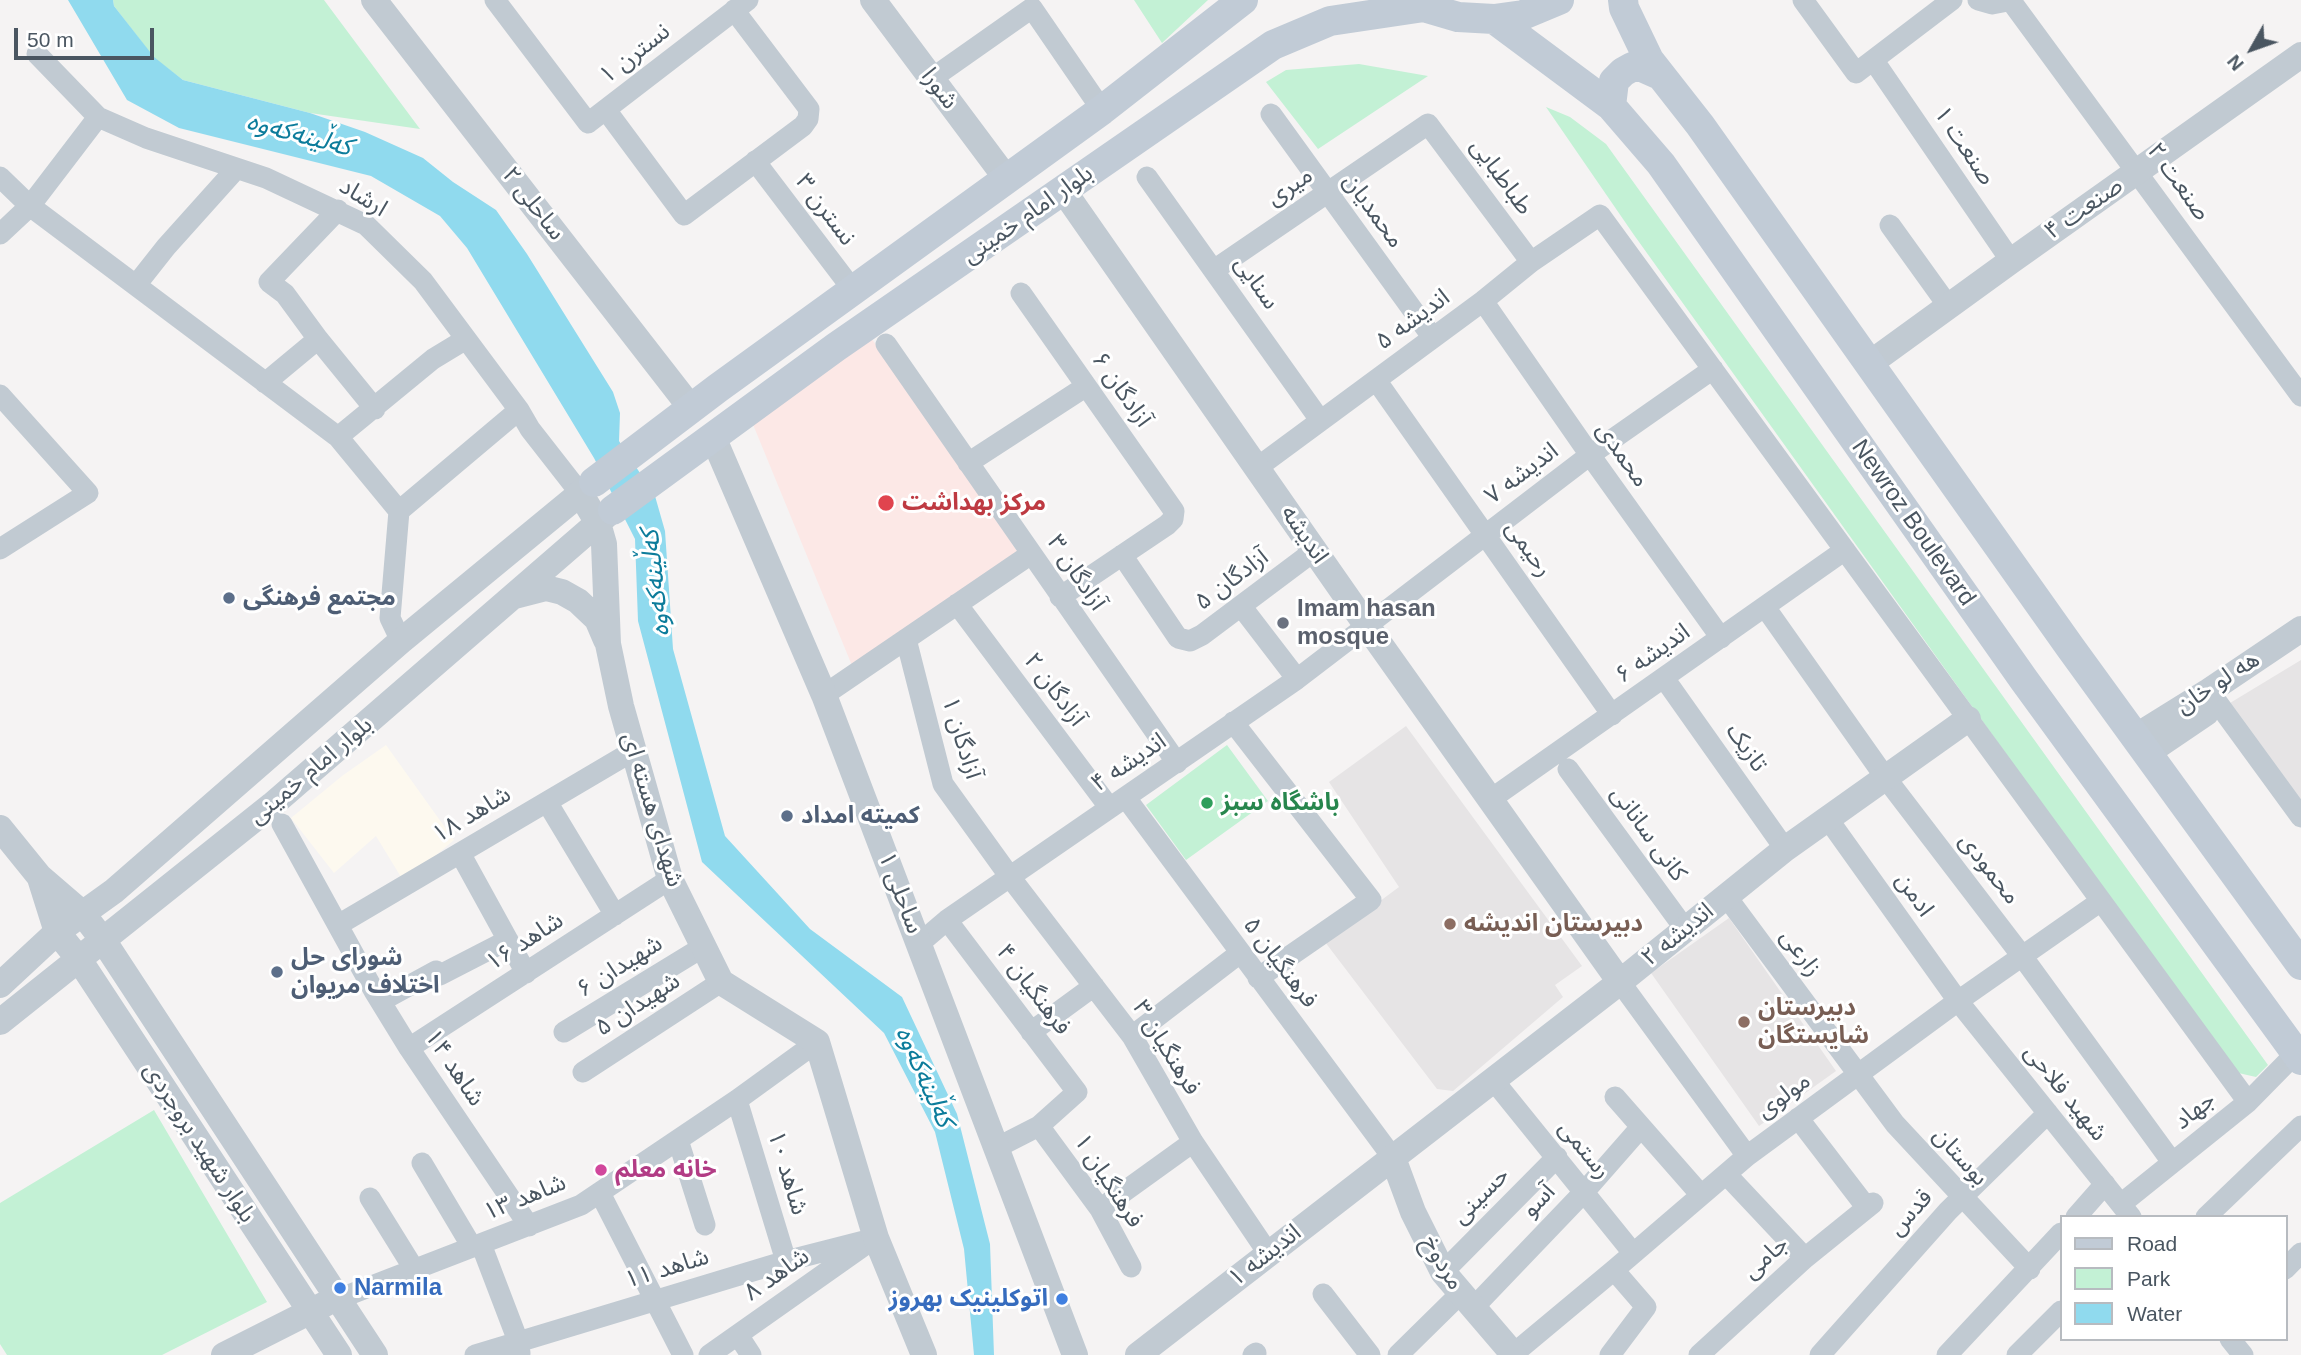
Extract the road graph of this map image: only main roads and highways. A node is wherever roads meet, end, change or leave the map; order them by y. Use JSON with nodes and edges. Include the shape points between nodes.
{"nodes":[{"id":1,"x":1243,"y":0,"type":"edge"},
{"id":2,"x":1559,"y":0,"type":"edge"},
{"id":3,"x":1623,"y":0,"type":"edge"},
{"id":4,"x":1418,"y":3,"type":"edge"},
{"id":5,"x":1334,"y":11,"type":"edge"},
{"id":6,"x":1494,"y":19,"type":"junction"},
{"id":7,"x":1660,"y":75,"type":"junction"},
{"id":8,"x":1611,"y":106,"type":"junction"},
{"id":9,"x":587,"y":487,"type":"road end"},
{"id":10,"x":606,"y":516,"type":"road end"},
{"id":11,"x":2301,"y":965,"type":"edge"},
{"id":12,"x":2298,"y":1056,"type":"edge"}],
"edges":[{"from":1,"to":9,"type":"main road","name":"بلوار امام خمینی","via":[[1102,110]]},
{"from":2,"to":6,"type":"main road","via":[[1523,15]]},
{"from":3,"to":7,"type":"main road"},
{"from":4,"to":5,"type":"main road","name":"بلوار امام خمینی"},
{"from":4,"to":6,"type":"main road","via":[[1458,17]]},
{"from":5,"to":10,"type":"main road","name":"بلوار امام خمینی","via":[[1273,45],[836,347]]},
{"from":6,"to":8,"type":"main road","name":"Newroz Boulevard"},
{"from":7,"to":8,"type":"main road","via":[[1642,67],[1623,72],[1614,81]]},
{"from":7,"to":11,"type":"main road"},
{"from":8,"to":12,"type":"main road","name":"Newroz Boulevard","via":[[1661,164],[2024,680]]}]}
